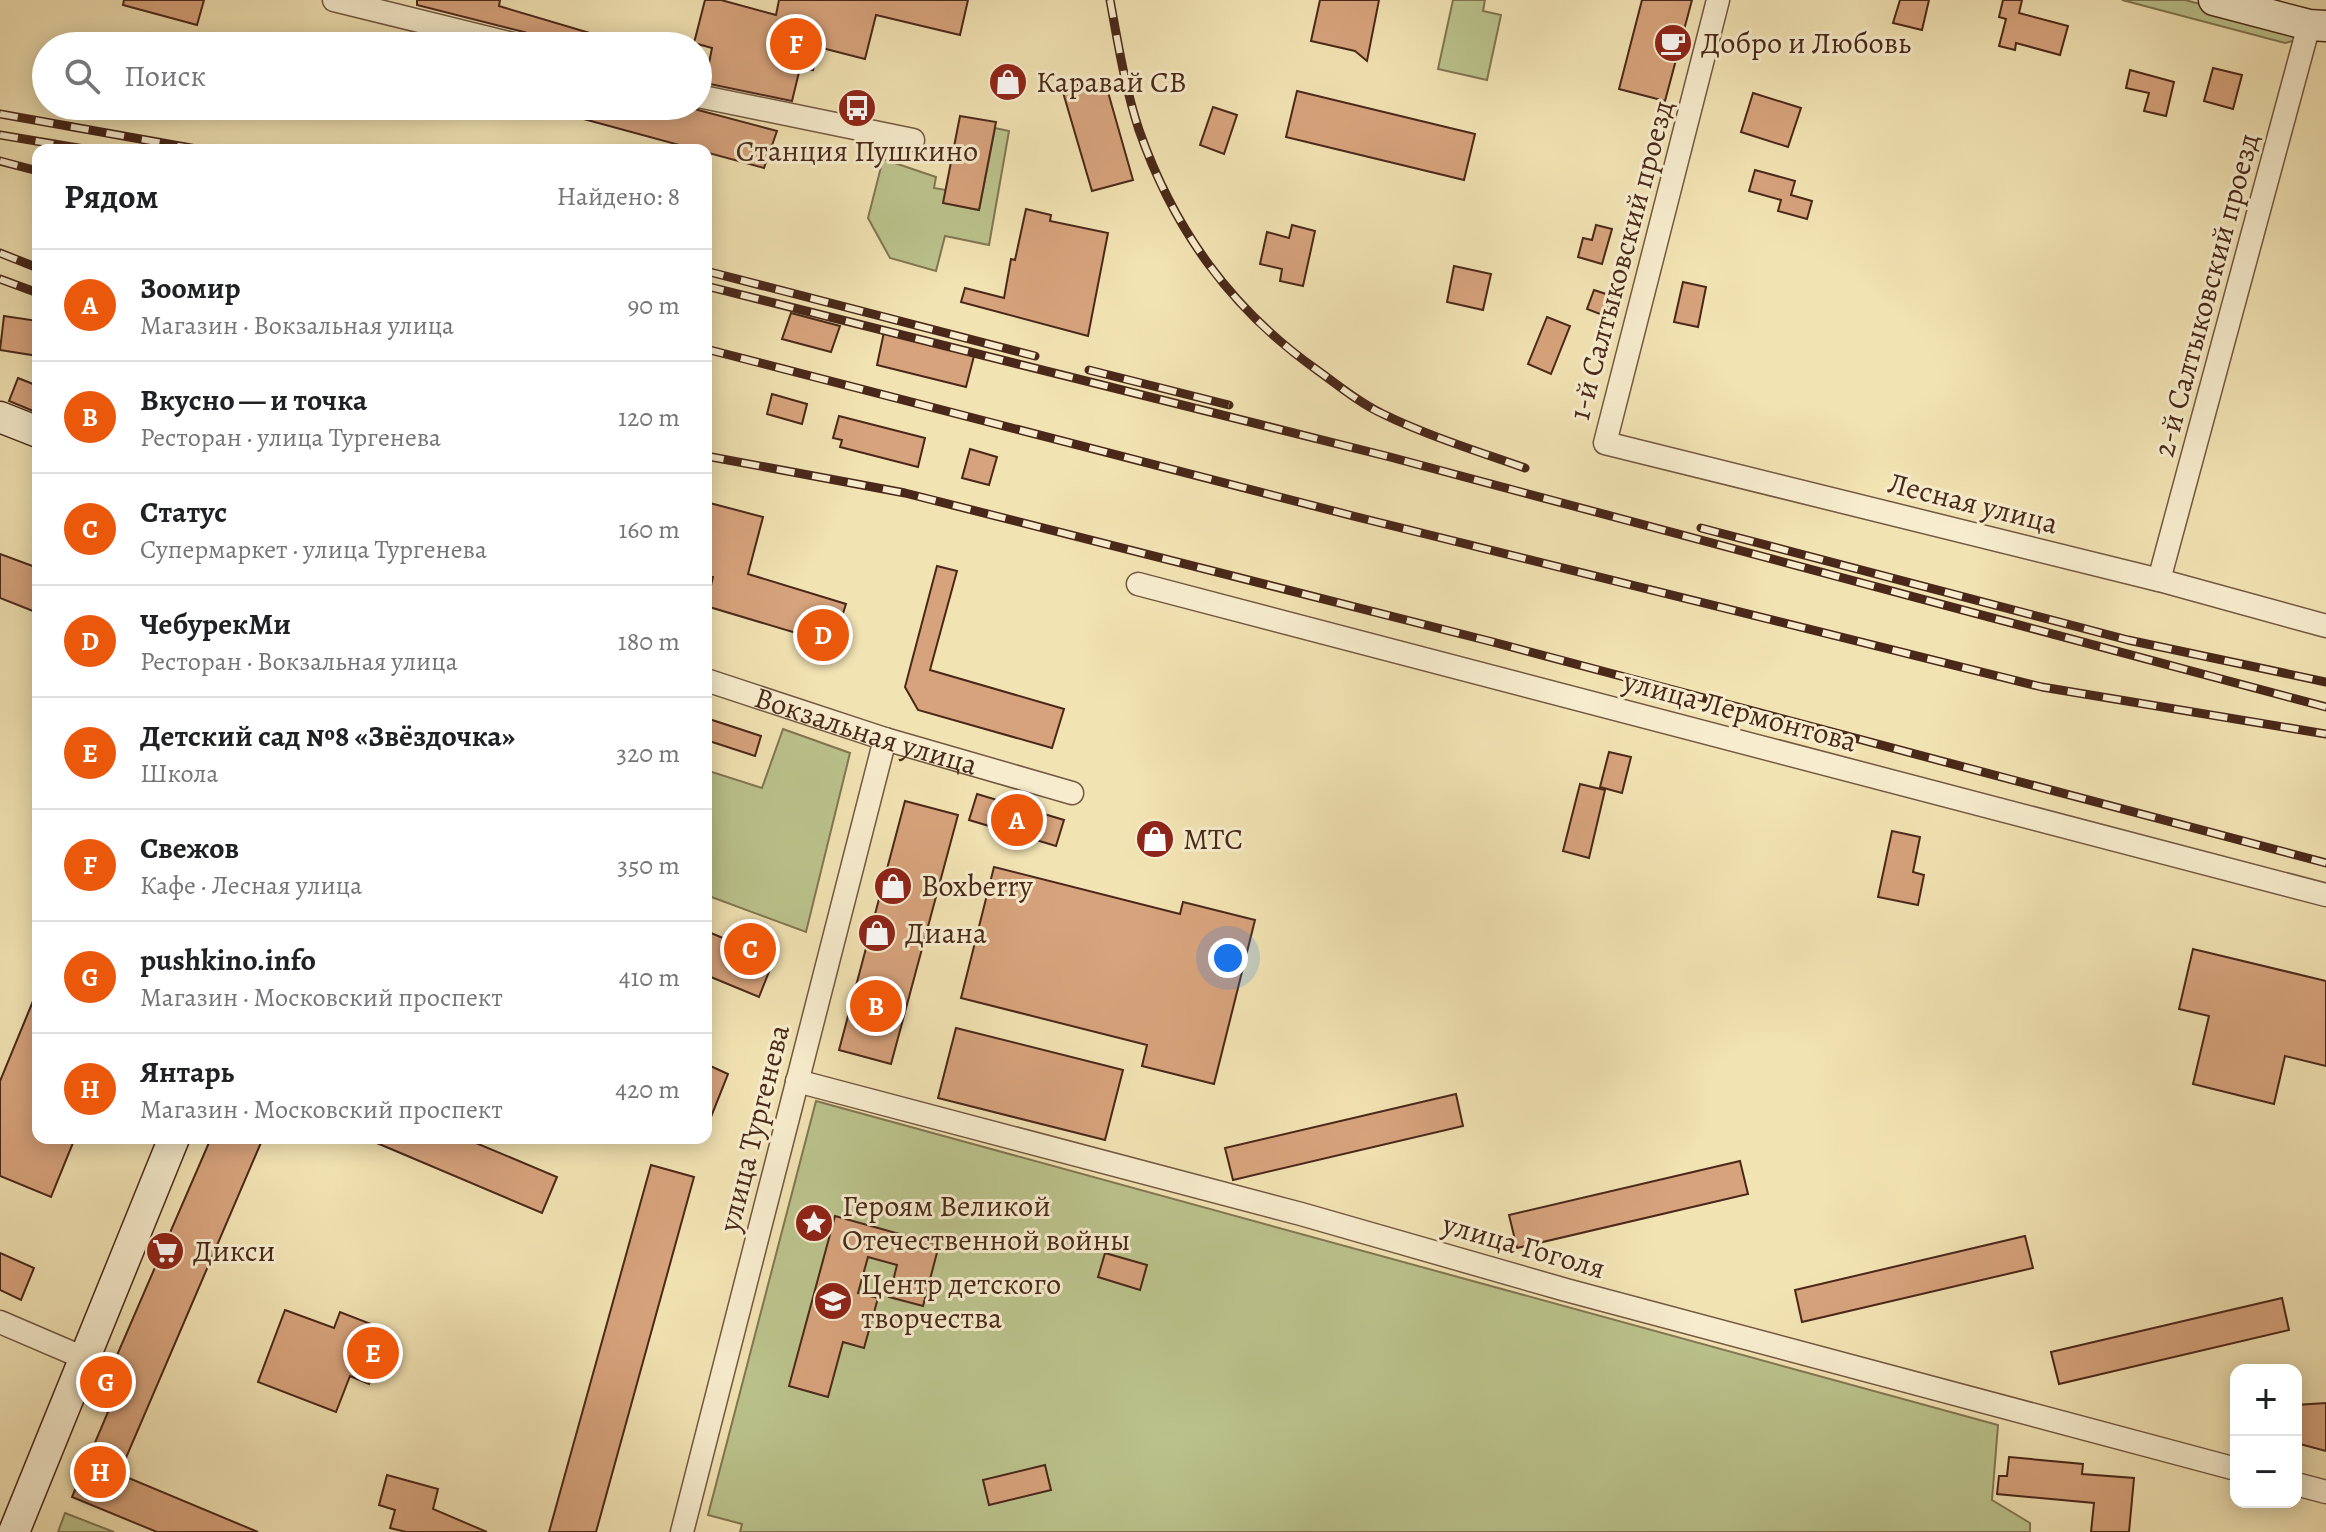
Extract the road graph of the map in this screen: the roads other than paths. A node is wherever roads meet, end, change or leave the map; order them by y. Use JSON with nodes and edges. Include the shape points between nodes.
{"nodes":[{"id":1,"x":334,"y":0,"type":"edge"},
{"id":2,"x":1718,"y":0,"type":"edge"},
{"id":3,"x":2214,"y":0,"type":"edge"},
{"id":4,"x":2317,"y":26,"type":"edge"},
{"id":5,"x":464,"y":32,"type":"edge"},
{"id":6,"x":712,"y":99,"type":"edge"},
{"id":7,"x":913,"y":140,"type":"dead end"},
{"id":8,"x":0,"y":417,"type":"edge"},
{"id":9,"x":32,"y":430,"type":"edge"},
{"id":10,"x":1605,"y":443,"type":"joint"},
{"id":11,"x":2159,"y":580,"type":"junction"},
{"id":12,"x":1138,"y":584,"type":"dead end"},
{"id":13,"x":2326,"y":626,"type":"edge"},
{"id":14,"x":712,"y":682,"type":"edge"},
{"id":15,"x":885,"y":739,"type":"junction"},
{"id":16,"x":1072,"y":793,"type":"dead end"},
{"id":17,"x":2326,"y":895,"type":"edge"},
{"id":18,"x":797,"y":1081,"type":"junction"},
{"id":19,"x":172,"y":1144,"type":"edge"},
{"id":20,"x":0,"y":1322,"type":"edge"},
{"id":21,"x":84,"y":1358,"type":"junction"},
{"id":22,"x":2230,"y":1467,"type":"edge"},
{"id":23,"x":2302,"y":1486,"type":"edge"},
{"id":24,"x":2326,"y":1492,"type":"edge"},
{"id":25,"x":14,"y":1532,"type":"edge"},
{"id":26,"x":682,"y":1532,"type":"edge"}],
"edges":[{"from":1,"to":5,"type":"street"},
{"from":2,"to":10,"type":"street","name":"1-й Салтыковский проезд"},
{"from":3,"to":4,"type":"main road"},
{"from":4,"to":11,"type":"street","name":"2-й Салтыковский проезд"},
{"from":6,"to":7,"type":"street"},
{"from":8,"to":9,"type":"main road"},
{"from":10,"to":11,"type":"street","name":"Лесная улица"},
{"from":11,"to":13,"type":"street","name":"Лесная улица"},
{"from":12,"to":17,"type":"street","name":"улица Лермонтова"},
{"from":14,"to":15,"type":"street","name":"Вокзальная улица"},
{"from":15,"to":16,"type":"street","name":"Вокзальная улица"},
{"from":15,"to":18,"type":"street","name":"улица Тургенева"},
{"from":18,"to":22,"type":"street","name":"улица Гоголя"},
{"from":18,"to":26,"type":"street","name":"улица Тургенева"},
{"from":19,"to":21,"type":"main road"},
{"from":20,"to":21,"type":"street"},
{"from":21,"to":25,"type":"main road"},
{"from":23,"to":24,"type":"street"}]}
